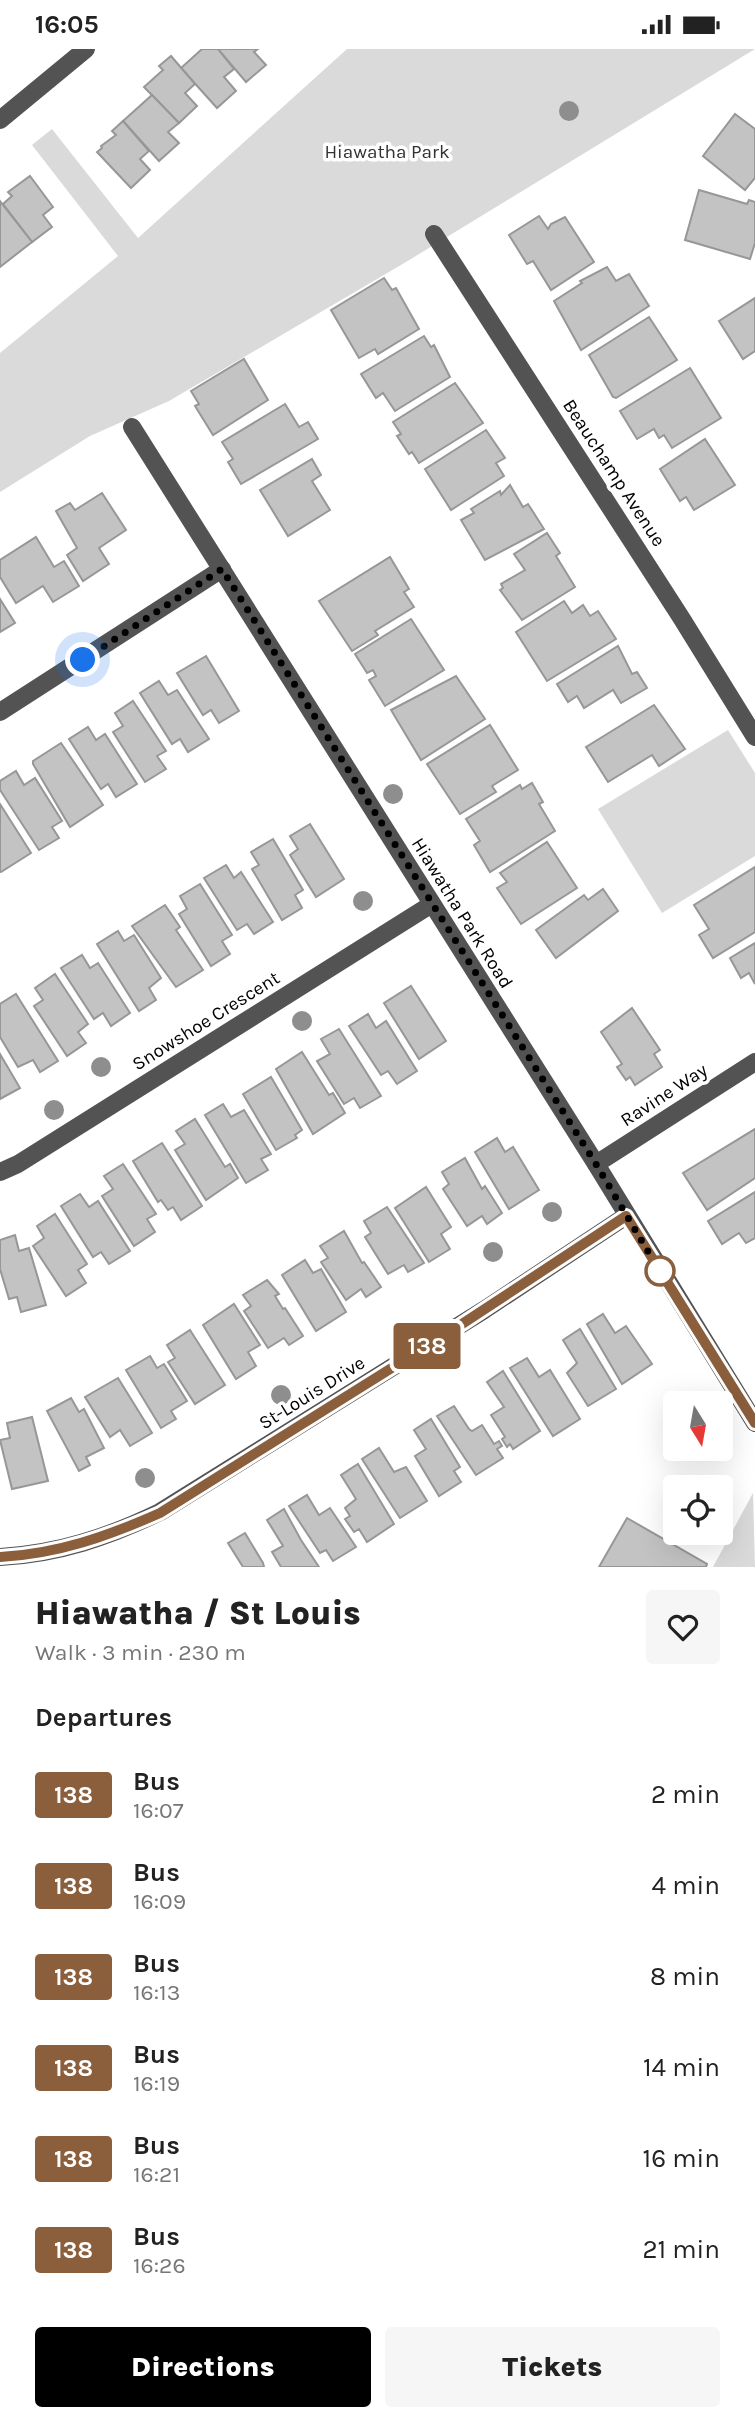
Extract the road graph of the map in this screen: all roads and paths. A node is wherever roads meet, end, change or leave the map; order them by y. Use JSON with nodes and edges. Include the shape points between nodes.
{"nodes":[{"id":1,"x":86,"y":49,"type":"edge"},
{"id":2,"x":0,"y":120,"type":"edge"},
{"id":3,"x":434,"y":234,"type":"dead end"},
{"id":4,"x":132,"y":426,"type":"dead end"},
{"id":5,"x":222,"y":569,"type":"junction"},
{"id":6,"x":0,"y":712,"type":"edge"},
{"id":7,"x":755,"y":737,"type":"edge"},
{"id":8,"x":432,"y":904,"type":"junction"},
{"id":9,"x":755,"y":1062,"type":"edge"},
{"id":10,"x":596,"y":1164,"type":"junction"},
{"id":11,"x":0,"y":1172,"type":"edge"},
{"id":12,"x":626,"y":1216,"type":"junction"},
{"id":13,"x":755,"y":1423,"type":"edge"},
{"id":14,"x":0,"y":1557,"type":"edge"}],
"edges":[{"from":1,"to":2,"type":"street"},
{"from":3,"to":7,"type":"street","name":"Beauchamp Avenue"},
{"from":4,"to":5,"type":"street","name":"Hiawatha Park Road"},
{"from":5,"to":6,"type":"street"},
{"from":5,"to":8,"type":"street","name":"Hiawatha Park Road"},
{"from":8,"to":10,"type":"street","name":"Hiawatha Park Road"},
{"from":8,"to":11,"type":"street","name":"Snowshoe Crescent"},
{"from":9,"to":10,"type":"street","name":"Ravine Way"},
{"from":10,"to":12,"type":"street","name":"Hiawatha Park Road"},
{"from":12,"to":13,"type":"street","name":"Hiawatha Park Road"},
{"from":12,"to":14,"type":"street","name":"St-Louis Drive","via":[[160,1513],[71,1547]]}]}
